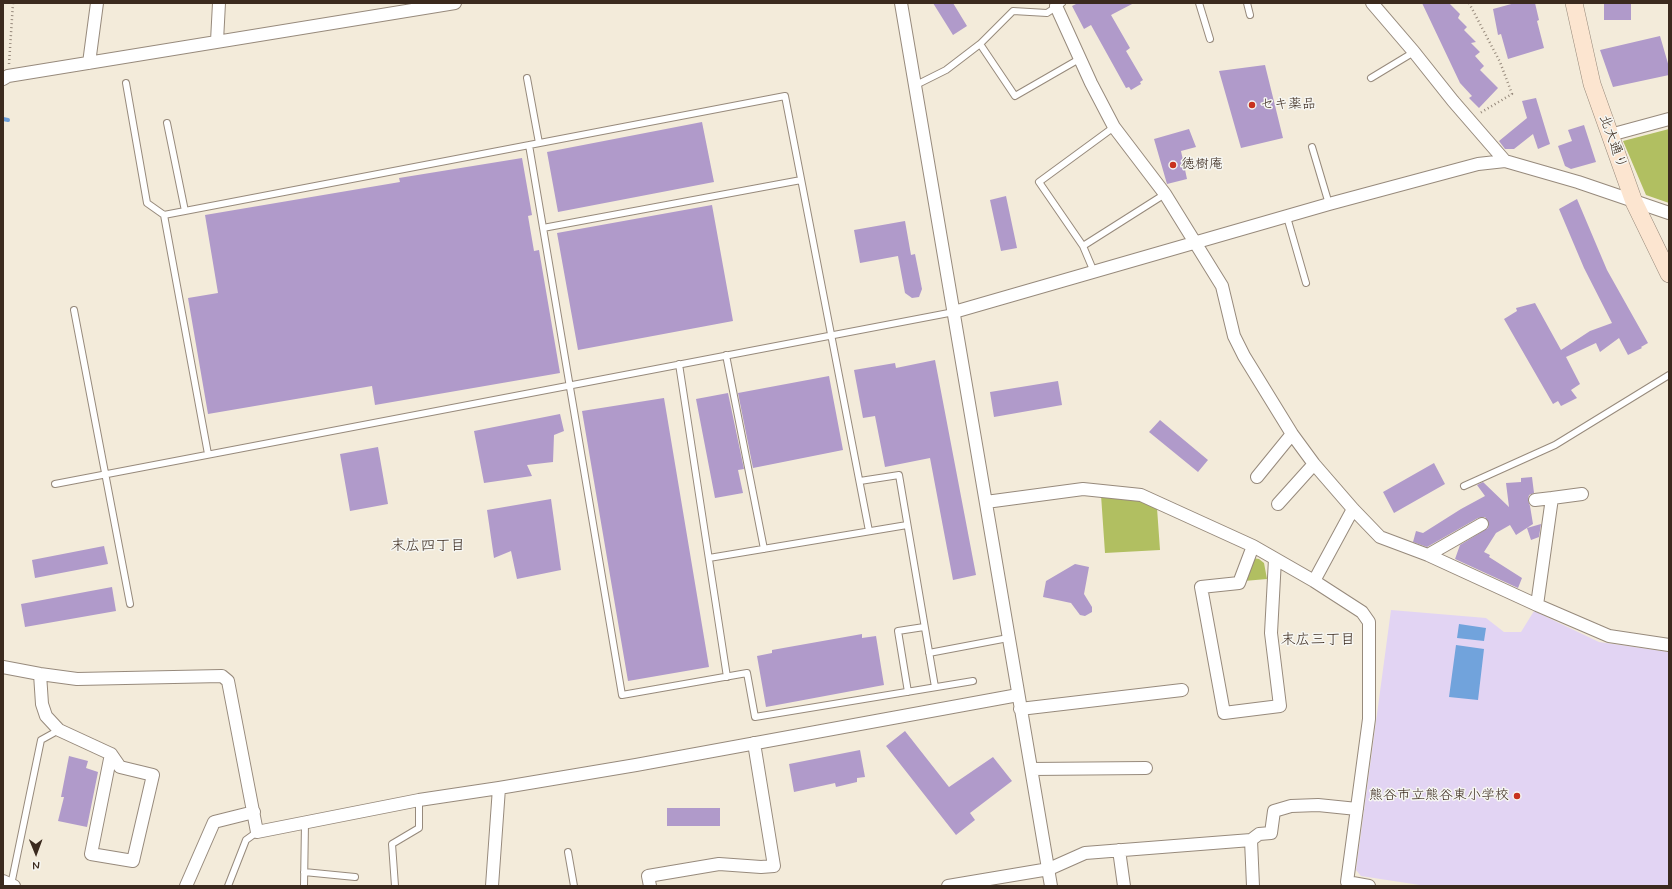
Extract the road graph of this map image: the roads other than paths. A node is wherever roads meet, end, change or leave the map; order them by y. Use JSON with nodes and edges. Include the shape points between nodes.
{"nodes":[{"id":1,"x":97,"y":3,"type":"edge"},
{"id":2,"x":219,"y":3,"type":"edge"},
{"id":3,"x":455,"y":3,"type":"edge"},
{"id":4,"x":901,"y":3,"type":"edge"},
{"id":5,"x":1198,"y":3,"type":"edge"},
{"id":6,"x":1247,"y":3,"type":"edge"},
{"id":7,"x":1372,"y":3,"type":"edge"},
{"id":8,"x":1574,"y":3,"type":"edge"},
{"id":9,"x":1057,"y":4,"type":"edge"},
{"id":10,"x":1250,"y":15,"type":"dead end"},
{"id":11,"x":1210,"y":39,"type":"dead end"},
{"id":12,"x":217,"y":41,"type":"junction"},
{"id":13,"x":980,"y":44,"type":"junction"},
{"id":14,"x":1414,"y":52,"type":"junction"},
{"id":15,"x":1080,"y":58,"type":"junction"},
{"id":16,"x":89,"y":63,"type":"junction"},
{"id":17,"x":6,"y":77,"type":"edge"},
{"id":18,"x":527,"y":78,"type":"dead end"},
{"id":19,"x":1371,"y":78,"type":"dead end"},
{"id":20,"x":126,"y":83,"type":"dead end"},
{"id":21,"x":916,"y":85,"type":"junction"},
{"id":22,"x":1669,"y":119,"type":"edge"},
{"id":23,"x":167,"y":124,"type":"dead end"},
{"id":24,"x":1114,"y":127,"type":"junction"},
{"id":25,"x":1610,"y":135,"type":"junction"},
{"id":26,"x":540,"y":143,"type":"junction"},
{"id":27,"x":529,"y":145,"type":"junction"},
{"id":28,"x":1312,"y":147,"type":"dead end"},
{"id":29,"x":1505,"y":161,"type":"junction"},
{"id":30,"x":801,"y":180,"type":"junction"},
{"id":31,"x":1165,"y":194,"type":"junction"},
{"id":32,"x":1634,"y":202,"type":"junction"},
{"id":33,"x":1329,"y":204,"type":"junction"},
{"id":34,"x":185,"y":211,"type":"junction"},
{"id":35,"x":1669,"y":213,"type":"edge"},
{"id":36,"x":164,"y":215,"type":"junction"},
{"id":37,"x":1288,"y":217,"type":"junction"},
{"id":38,"x":543,"y":228,"type":"junction"},
{"id":39,"x":1196,"y":244,"type":"junction"},
{"id":40,"x":1083,"y":246,"type":"junction"},
{"id":41,"x":1094,"y":272,"type":"junction"},
{"id":42,"x":1669,"y":274,"type":"edge"},
{"id":43,"x":1306,"y":282,"type":"dead end"},
{"id":44,"x":74,"y":310,"type":"dead end"},
{"id":45,"x":954,"y":312,"type":"junction"},
{"id":46,"x":831,"y":335,"type":"junction"},
{"id":47,"x":726,"y":355,"type":"junction"},
{"id":48,"x":679,"y":364,"type":"junction"},
{"id":49,"x":1669,"y":375,"type":"edge"},
{"id":50,"x":569,"y":385,"type":"junction"},
{"id":51,"x":1292,"y":434,"type":"junction"},
{"id":52,"x":208,"y":454,"type":"junction"},
{"id":53,"x":1314,"y":464,"type":"junction"},
{"id":54,"x":106,"y":474,"type":"junction"},
{"id":55,"x":1256,"y":477,"type":"dead end"},
{"id":56,"x":860,"y":481,"type":"junction"},
{"id":57,"x":55,"y":484,"type":"dead end"},
{"id":58,"x":1464,"y":486,"type":"dead end"},
{"id":59,"x":1582,"y":494,"type":"dead end"},
{"id":60,"x":1552,"y":498,"type":"junction"},
{"id":61,"x":1535,"y":500,"type":"dead end"},
{"id":62,"x":986,"y":502,"type":"junction"},
{"id":63,"x":1278,"y":504,"type":"dead end"},
{"id":64,"x":1353,"y":509,"type":"junction"},
{"id":65,"x":1482,"y":524,"type":"dead end"},
{"id":66,"x":907,"y":525,"type":"junction"},
{"id":67,"x":869,"y":531,"type":"junction"},
{"id":68,"x":1253,"y":546,"type":"junction"},
{"id":69,"x":764,"y":549,"type":"junction"},
{"id":70,"x":1428,"y":555,"type":"junction"},
{"id":71,"x":709,"y":558,"type":"junction"},
{"id":72,"x":1275,"y":559,"type":"junction"},
{"id":73,"x":1314,"y":581,"type":"junction"},
{"id":74,"x":130,"y":604,"type":"dead end"},
{"id":75,"x":1537,"y":605,"type":"junction"},
{"id":76,"x":924,"y":627,"type":"junction"},
{"id":77,"x":1008,"y":638,"type":"junction"},
{"id":78,"x":1669,"y":645,"type":"edge"},
{"id":79,"x":929,"y":653,"type":"junction"},
{"id":80,"x":3,"y":666,"type":"edge"},
{"id":81,"x":40,"y":674,"type":"junction"},
{"id":82,"x":727,"y":676,"type":"junction"},
{"id":83,"x":973,"y":681,"type":"dead end"},
{"id":84,"x":935,"y":687,"type":"junction"},
{"id":85,"x":1182,"y":690,"type":"dead end"},
{"id":86,"x":908,"y":692,"type":"junction"},
{"id":87,"x":1018,"y":695,"type":"junction"},
{"id":88,"x":1020,"y":709,"type":"junction"},
{"id":89,"x":59,"y":730,"type":"junction"},
{"id":90,"x":754,"y":743,"type":"junction"},
{"id":91,"x":111,"y":754,"type":"junction"},
{"id":92,"x":1146,"y":768,"type":"dead end"},
{"id":93,"x":1031,"y":769,"type":"junction"},
{"id":94,"x":499,"y":788,"type":"junction"},
{"id":95,"x":418,"y":800,"type":"junction"},
{"id":96,"x":1357,"y":809,"type":"junction"},
{"id":97,"x":254,"y":812,"type":"junction"},
{"id":98,"x":305,"y":824,"type":"junction"},
{"id":99,"x":257,"y":832,"type":"junction"},
{"id":100,"x":1252,"y":840,"type":"junction"},
{"id":101,"x":1119,"y":850,"type":"junction"},
{"id":102,"x":568,"y":852,"type":"dead end"},
{"id":103,"x":1049,"y":869,"type":"junction"},
{"id":104,"x":304,"y":872,"type":"junction"},
{"id":105,"x":354,"y":877,"type":"dead end"},
{"id":106,"x":9,"y":884,"type":"edge"},
{"id":107,"x":186,"y":886,"type":"edge"},
{"id":108,"x":228,"y":886,"type":"edge"},
{"id":109,"x":304,"y":886,"type":"edge"},
{"id":110,"x":395,"y":886,"type":"edge"},
{"id":111,"x":492,"y":886,"type":"edge"},
{"id":112,"x":574,"y":886,"type":"edge"},
{"id":113,"x":650,"y":886,"type":"edge"},
{"id":114,"x":948,"y":886,"type":"edge"},
{"id":115,"x":1051,"y":886,"type":"edge"},
{"id":116,"x":1124,"y":886,"type":"edge"},
{"id":117,"x":1253,"y":886,"type":"edge"},
{"id":118,"x":1368,"y":886,"type":"edge"}],
"edges":[{"from":1,"to":16,"type":"street"},
{"from":2,"to":12,"type":"street"},
{"from":3,"to":12,"type":"street"},
{"from":4,"to":21,"type":"street"},
{"from":5,"to":11,"type":"lane"},
{"from":6,"to":10,"type":"lane"},
{"from":7,"to":14,"type":"street"},
{"from":8,"to":25,"type":"street","name":"北大通り","via":[[1592,84]]},
{"from":9,"to":13,"type":"lane","via":[[1047,13],[1013,11]]},
{"from":9,"to":15,"type":"street"},
{"from":12,"to":16,"type":"street"},
{"from":13,"to":15,"type":"lane","via":[[1015,96]]},
{"from":13,"to":21,"type":"lane","via":[[946,70]]},
{"from":14,"to":19,"type":"lane"},
{"from":14,"to":29,"type":"street"},
{"from":15,"to":24,"type":"street"},
{"from":16,"to":17,"type":"street"},
{"from":18,"to":26,"type":"lane"},
{"from":20,"to":36,"type":"lane","via":[[146,203]]},
{"from":21,"to":45,"type":"street"},
{"from":22,"to":25,"type":"street"},
{"from":23,"to":34,"type":"lane"},
{"from":24,"to":31,"type":"street"},
{"from":24,"to":40,"type":"lane","via":[[1039,182]]},
{"from":25,"to":32,"type":"street","name":"北大通り"},
{"from":26,"to":27,"type":"lane"},
{"from":26,"to":30,"type":"lane","via":[[785,96]]},
{"from":27,"to":34,"type":"lane"},
{"from":27,"to":38,"type":"lane"},
{"from":28,"to":33,"type":"lane"},
{"from":29,"to":32,"type":"street","via":[[1578,182]]},
{"from":29,"to":33,"type":"street","via":[[1478,164]]},
{"from":30,"to":38,"type":"lane"},
{"from":30,"to":46,"type":"lane"},
{"from":31,"to":39,"type":"street"},
{"from":31,"to":40,"type":"lane"},
{"from":32,"to":35,"type":"street"},
{"from":32,"to":42,"type":"street","name":"北大通り"},
{"from":33,"to":37,"type":"street"},
{"from":34,"to":36,"type":"lane"},
{"from":36,"to":52,"type":"lane"},
{"from":37,"to":39,"type":"street"},
{"from":37,"to":43,"type":"lane"},
{"from":38,"to":50,"type":"lane"},
{"from":39,"to":41,"type":"street"},
{"from":39,"to":51,"type":"street","via":[[1222,286],[1234,336],[1244,356]]},
{"from":40,"to":41,"type":"lane"},
{"from":41,"to":45,"type":"street"},
{"from":44,"to":54,"type":"lane"},
{"from":45,"to":46,"type":"lane"},
{"from":45,"to":62,"type":"street"},
{"from":46,"to":47,"type":"lane"},
{"from":46,"to":56,"type":"lane"},
{"from":47,"to":48,"type":"lane"},
{"from":47,"to":69,"type":"lane"},
{"from":48,"to":50,"type":"lane"},
{"from":48,"to":71,"type":"lane"},
{"from":49,"to":58,"type":"lane","via":[[1555,445]]},
{"from":50,"to":52,"type":"lane"},
{"from":50,"to":82,"type":"lane","via":[[622,695]]},
{"from":51,"to":53,"type":"street"},
{"from":51,"to":55,"type":"street"},
{"from":52,"to":54,"type":"lane"},
{"from":53,"to":63,"type":"street"},
{"from":53,"to":64,"type":"street"},
{"from":54,"to":57,"type":"lane"},
{"from":54,"to":74,"type":"lane"},
{"from":56,"to":66,"type":"lane","via":[[899,475]]},
{"from":56,"to":67,"type":"lane"},
{"from":59,"to":60,"type":"street"},
{"from":60,"to":61,"type":"street"},
{"from":60,"to":75,"type":"street"},
{"from":62,"to":68,"type":"street","via":[[1083,489],[1141,495]]},
{"from":62,"to":77,"type":"street"},
{"from":64,"to":70,"type":"street","via":[[1380,536]]},
{"from":64,"to":73,"type":"street"},
{"from":65,"to":70,"type":"street"},
{"from":66,"to":67,"type":"lane"},
{"from":66,"to":76,"type":"lane"},
{"from":67,"to":69,"type":"lane"},
{"from":68,"to":72,"type":"street"},
{"from":68,"to":72,"type":"street","via":[[1239,583],[1201,587],[1224,713],[1280,706],[1271,633]]},
{"from":69,"to":71,"type":"lane"},
{"from":70,"to":75,"type":"street"},
{"from":71,"to":82,"type":"lane"},
{"from":72,"to":73,"type":"street"},
{"from":73,"to":96,"type":"street","via":[[1362,612],[1369,622],[1369,719]]},
{"from":75,"to":78,"type":"street","via":[[1609,636]]},
{"from":76,"to":79,"type":"lane"},
{"from":76,"to":86,"type":"lane","via":[[898,631]]},
{"from":77,"to":79,"type":"lane"},
{"from":77,"to":87,"type":"street"},
{"from":79,"to":84,"type":"lane"},
{"from":80,"to":81,"type":"street"},
{"from":81,"to":89,"type":"street","via":[[42,704],[46,716]]},
{"from":81,"to":97,"type":"street","via":[[77,679],[222,676],[228,682]]},
{"from":82,"to":86,"type":"lane","via":[[747,673],[755,717]]},
{"from":83,"to":84,"type":"lane"},
{"from":84,"to":86,"type":"lane"},
{"from":85,"to":88,"type":"street"},
{"from":87,"to":88,"type":"street"},
{"from":87,"to":90,"type":"street"},
{"from":88,"to":93,"type":"street"},
{"from":89,"to":91,"type":"street"},
{"from":89,"to":106,"type":"lane","via":[[41,740]]},
{"from":90,"to":94,"type":"street"},
{"from":90,"to":113,"type":"street","via":[[774,866],[719,864],[655,874],[648,876]]},
{"from":91,"to":91,"type":"street","via":[[91,854],[133,861],[153,775],[120,767]]},
{"from":92,"to":93,"type":"street"},
{"from":93,"to":103,"type":"street"},
{"from":94,"to":95,"type":"street"},
{"from":94,"to":111,"type":"street"},
{"from":95,"to":98,"type":"street"},
{"from":95,"to":110,"type":"lane","via":[[419,828],[392,844]]},
{"from":96,"to":100,"type":"street","via":[[1318,805],[1291,806],[1274,811],[1271,833],[1259,834]]},
{"from":96,"to":118,"type":"street","via":[[1347,882]]},
{"from":97,"to":99,"type":"street"},
{"from":97,"to":107,"type":"street","via":[[214,822]]},
{"from":98,"to":99,"type":"street"},
{"from":98,"to":104,"type":"lane"},
{"from":99,"to":108,"type":"lane","via":[[246,840]]},
{"from":100,"to":101,"type":"street"},
{"from":100,"to":117,"type":"street"},
{"from":101,"to":103,"type":"street","via":[[1086,853]]},
{"from":101,"to":116,"type":"street"},
{"from":102,"to":112,"type":"lane"},
{"from":103,"to":114,"type":"street"},
{"from":103,"to":115,"type":"street"},
{"from":104,"to":105,"type":"lane"},
{"from":104,"to":109,"type":"lane"}]}
